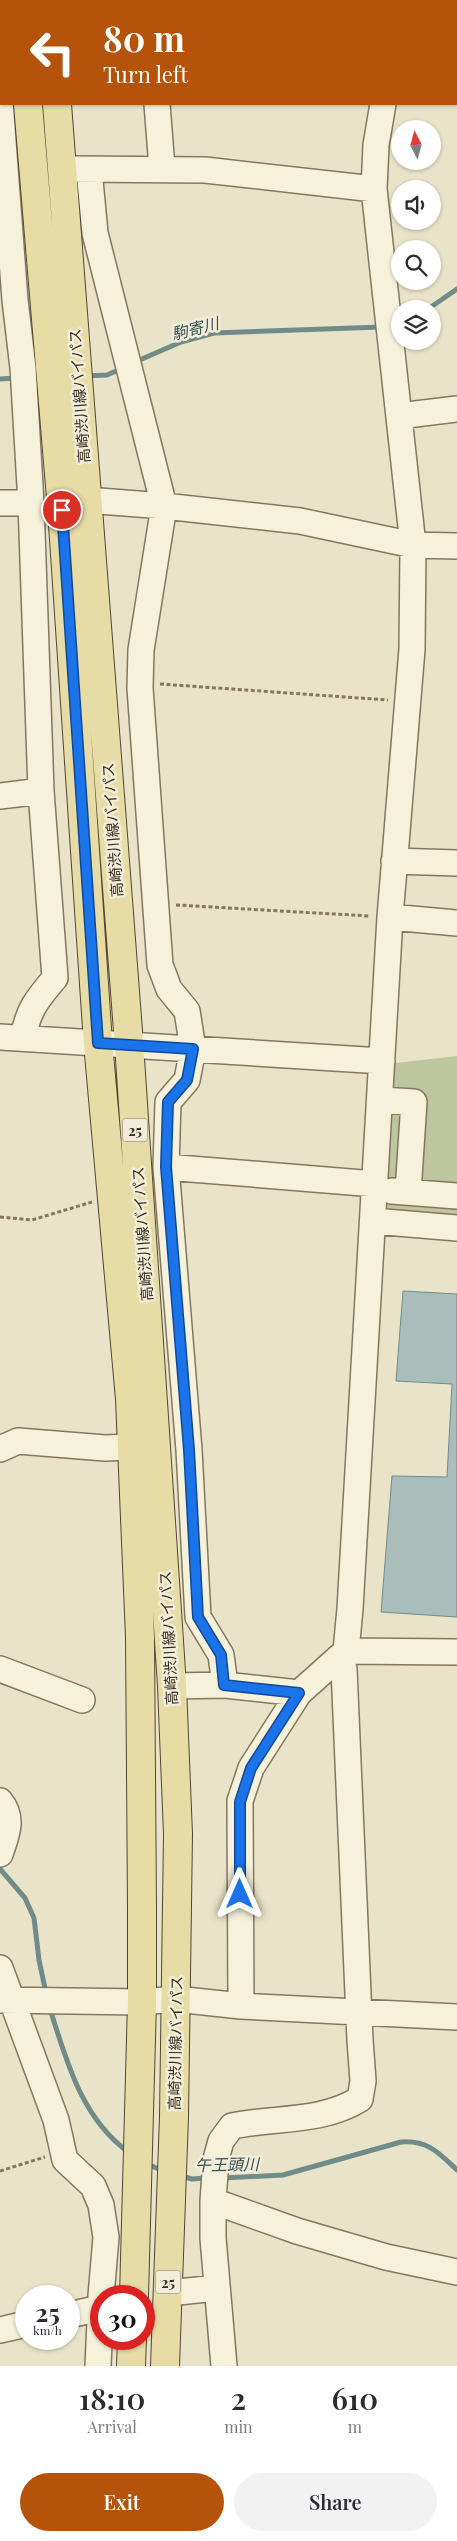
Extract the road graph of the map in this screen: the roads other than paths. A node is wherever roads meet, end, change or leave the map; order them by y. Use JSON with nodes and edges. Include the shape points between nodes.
{"nodes":[{"id":1,"x":0,"y":105,"type":"edge"},
{"id":2,"x":28,"y":105,"type":"edge"},
{"id":3,"x":57,"y":105,"type":"edge"},
{"id":4,"x":157,"y":105,"type":"edge"},
{"id":5,"x":383,"y":105,"type":"edge"},
{"id":6,"x":2,"y":148,"type":"edge"},
{"id":7,"x":62,"y":168,"type":"junction"},
{"id":8,"x":162,"y":168,"type":"junction"},
{"id":9,"x":89,"y":170,"type":"junction"},
{"id":10,"x":374,"y":190,"type":"junction"},
{"id":11,"x":457,"y":409,"type":"edge"},
{"id":12,"x":399,"y":416,"type":"junction"},
{"id":13,"x":86,"y":500,"type":"junction"},
{"id":14,"x":0,"y":503,"type":"edge"},
{"id":15,"x":31,"y":503,"type":"junction"},
{"id":16,"x":164,"y":506,"type":"junction"},
{"id":17,"x":413,"y":545,"type":"junction"},
{"id":18,"x":457,"y":546,"type":"edge"},
{"id":19,"x":41,"y":791,"type":"junction"},
{"id":20,"x":0,"y":796,"type":"edge"},
{"id":21,"x":394,"y":861,"type":"junction"},
{"id":22,"x":457,"y":863,"type":"edge"},
{"id":23,"x":390,"y":917,"type":"junction"},
{"id":24,"x":457,"y":922,"type":"edge"},
{"id":25,"x":11,"y":1038,"type":"edge"},
{"id":26,"x":98,"y":1043,"type":"junction"},
{"id":27,"x":129,"y":1044,"type":"junction"},
{"id":28,"x":193,"y":1049,"type":"junction"},
{"id":29,"x":382,"y":1061,"type":"junction"},
{"id":30,"x":380,"y":1100,"type":"junction"},
{"id":31,"x":166,"y":1167,"type":"junction"},
{"id":32,"x":375,"y":1187,"type":"junction"},
{"id":33,"x":408,"y":1192,"type":"junction"},
{"id":34,"x":457,"y":1196,"type":"edge"},
{"id":35,"x":373,"y":1221,"type":"junction"},
{"id":36,"x":457,"y":1228,"type":"edge"},
{"id":37,"x":132,"y":1447,"type":"junction"},
{"id":38,"x":0,"y":1449,"type":"edge"},
{"id":39,"x":457,"y":1652,"type":"edge"},
{"id":40,"x":342,"y":1654,"type":"junction"},
{"id":41,"x":0,"y":1669,"type":"edge"},
{"id":42,"x":224,"y":1685,"type":"junction"},
{"id":43,"x":172,"y":1686,"type":"junction"},
{"id":44,"x":299,"y":1693,"type":"junction"},
{"id":45,"x":82,"y":1700,"type":"dead end"},
{"id":46,"x":0,"y":1801,"type":"edge"},
{"id":47,"x":0,"y":1854,"type":"edge"},
{"id":48,"x":0,"y":1968,"type":"edge"},
{"id":49,"x":176,"y":1999,"type":"junction"},
{"id":50,"x":6,"y":2000,"type":"edge"},
{"id":51,"x":142,"y":2002,"type":"junction"},
{"id":52,"x":241,"y":2006,"type":"junction"},
{"id":53,"x":359,"y":2012,"type":"junction"},
{"id":54,"x":457,"y":2017,"type":"edge"},
{"id":55,"x":213,"y":2197,"type":"junction"},
{"id":56,"x":457,"y":2272,"type":"edge"},
{"id":57,"x":102,"y":2285,"type":"edge"},
{"id":58,"x":134,"y":2285,"type":"edge"},
{"id":59,"x":217,"y":2288,"type":"junction"},
{"id":60,"x":168,"y":2293,"type":"junction"},
{"id":61,"x":15,"y":2327,"type":"edge"},
{"id":62,"x":0,"y":2330,"type":"edge"},
{"id":63,"x":99,"y":2350,"type":"edge"},
{"id":64,"x":132,"y":2350,"type":"edge"},
{"id":65,"x":98,"y":2366,"type":"edge"},
{"id":66,"x":131,"y":2366,"type":"edge"},
{"id":67,"x":165,"y":2366,"type":"edge"},
{"id":68,"x":224,"y":2366,"type":"edge"}],
"edges":[{"from":1,"to":6,"type":"street"},
{"from":2,"to":26,"type":"main road","name":"高崎渋川線バイパス","number":"25","via":[[62,510]]},
{"from":3,"to":7,"type":"main road","name":"高崎渋川線バイパス","number":"25"},
{"from":4,"to":8,"type":"street"},
{"from":5,"to":10,"type":"street","via":[[376,145]]},
{"from":6,"to":15,"type":"street","via":[[23,368]]},
{"from":7,"to":9,"type":"street"},
{"from":7,"to":13,"type":"main road","name":"高崎渋川線バイパス","number":"25"},
{"from":8,"to":9,"type":"street"},
{"from":8,"to":10,"type":"street"},
{"from":9,"to":16,"type":"street","via":[[95,232]]},
{"from":10,"to":12,"type":"street"},
{"from":11,"to":12,"type":"street"},
{"from":12,"to":17,"type":"street"},
{"from":13,"to":16,"type":"street"},
{"from":13,"to":27,"type":"main road","name":"高崎渋川線バイパス","number":"25"},
{"from":14,"to":15,"type":"street"},
{"from":15,"to":19,"type":"street"},
{"from":16,"to":17,"type":"street","via":[[300,521]]},
{"from":16,"to":28,"type":"street","via":[[140,682],[160,965],[169,989],[187,1012]]},
{"from":17,"to":18,"type":"street"},
{"from":17,"to":21,"type":"street","via":[[412,649]]},
{"from":19,"to":20,"type":"street"},
{"from":19,"to":25,"type":"street","via":[[55,978],[34,1002]]},
{"from":21,"to":22,"type":"street"},
{"from":21,"to":23,"type":"street"},
{"from":23,"to":24,"type":"street"},
{"from":23,"to":29,"type":"street"},
{"from":25,"to":26,"type":"street"},
{"from":26,"to":27,"type":"street"},
{"from":26,"to":37,"type":"main road","name":"高崎渋川線バイパス","number":"25"},
{"from":27,"to":28,"type":"street"},
{"from":27,"to":43,"type":"main road","name":"高崎渋川線バイパス","number":"25"},
{"from":28,"to":29,"type":"street"},
{"from":28,"to":31,"type":"street","via":[[187,1080],[168,1102]]},
{"from":29,"to":30,"type":"street"},
{"from":30,"to":32,"type":"street"},
{"from":30,"to":33,"type":"street","via":[[414,1102]]},
{"from":31,"to":32,"type":"street"},
{"from":31,"to":42,"type":"street","via":[[189,1450],[198,1617],[221,1655]]},
{"from":32,"to":33,"type":"street"},
{"from":32,"to":35,"type":"street"},
{"from":33,"to":34,"type":"street"},
{"from":35,"to":36,"type":"street"},
{"from":35,"to":40,"type":"street"},
{"from":37,"to":38,"type":"street","via":[[18,1442]]},
{"from":37,"to":51,"type":"main road","name":"高崎渋川線バイパス","number":"25","via":[[140,1637]]},
{"from":39,"to":40,"type":"street"},
{"from":40,"to":44,"type":"street"},
{"from":40,"to":53,"type":"street"},
{"from":41,"to":45,"type":"street"},
{"from":42,"to":43,"type":"street"},
{"from":42,"to":44,"type":"street"},
{"from":43,"to":49,"type":"main road","name":"高崎渋川線バイパス","number":"25","via":[[178,1834]]},
{"from":44,"to":52,"type":"street","via":[[251,1768],[240,1802]]},
{"from":46,"to":47,"type":"street","via":[[8,1810],[8,1832]]},
{"from":48,"to":50,"type":"street"},
{"from":49,"to":51,"type":"street"},
{"from":49,"to":52,"type":"street"},
{"from":49,"to":60,"type":"main road","name":"高崎渋川線バイパス","number":"25"},
{"from":50,"to":51,"type":"street"},
{"from":50,"to":57,"type":"street","via":[[56,2120],[65,2160],[93,2186],[101,2205],[106,2237]]},
{"from":51,"to":58,"type":"main road","name":"高崎渋川線バイパス","number":"25"},
{"from":52,"to":53,"type":"street"},
{"from":53,"to":54,"type":"street"},
{"from":53,"to":55,"type":"street","via":[[363,2081],[360,2099],[344,2109],[321,2115],[232,2126],[221,2141],[216,2159]]},
{"from":55,"to":56,"type":"street","via":[[297,2230],[386,2257]]},
{"from":55,"to":59,"type":"street"},
{"from":59,"to":60,"type":"street"},
{"from":59,"to":68,"type":"street"},
{"from":60,"to":67,"type":"main road","name":"高崎渋川線バイパス","number":"25"},
{"from":61,"to":62,"type":"street"},
{"from":63,"to":65,"type":"street"},
{"from":64,"to":66,"type":"main road"}]}
